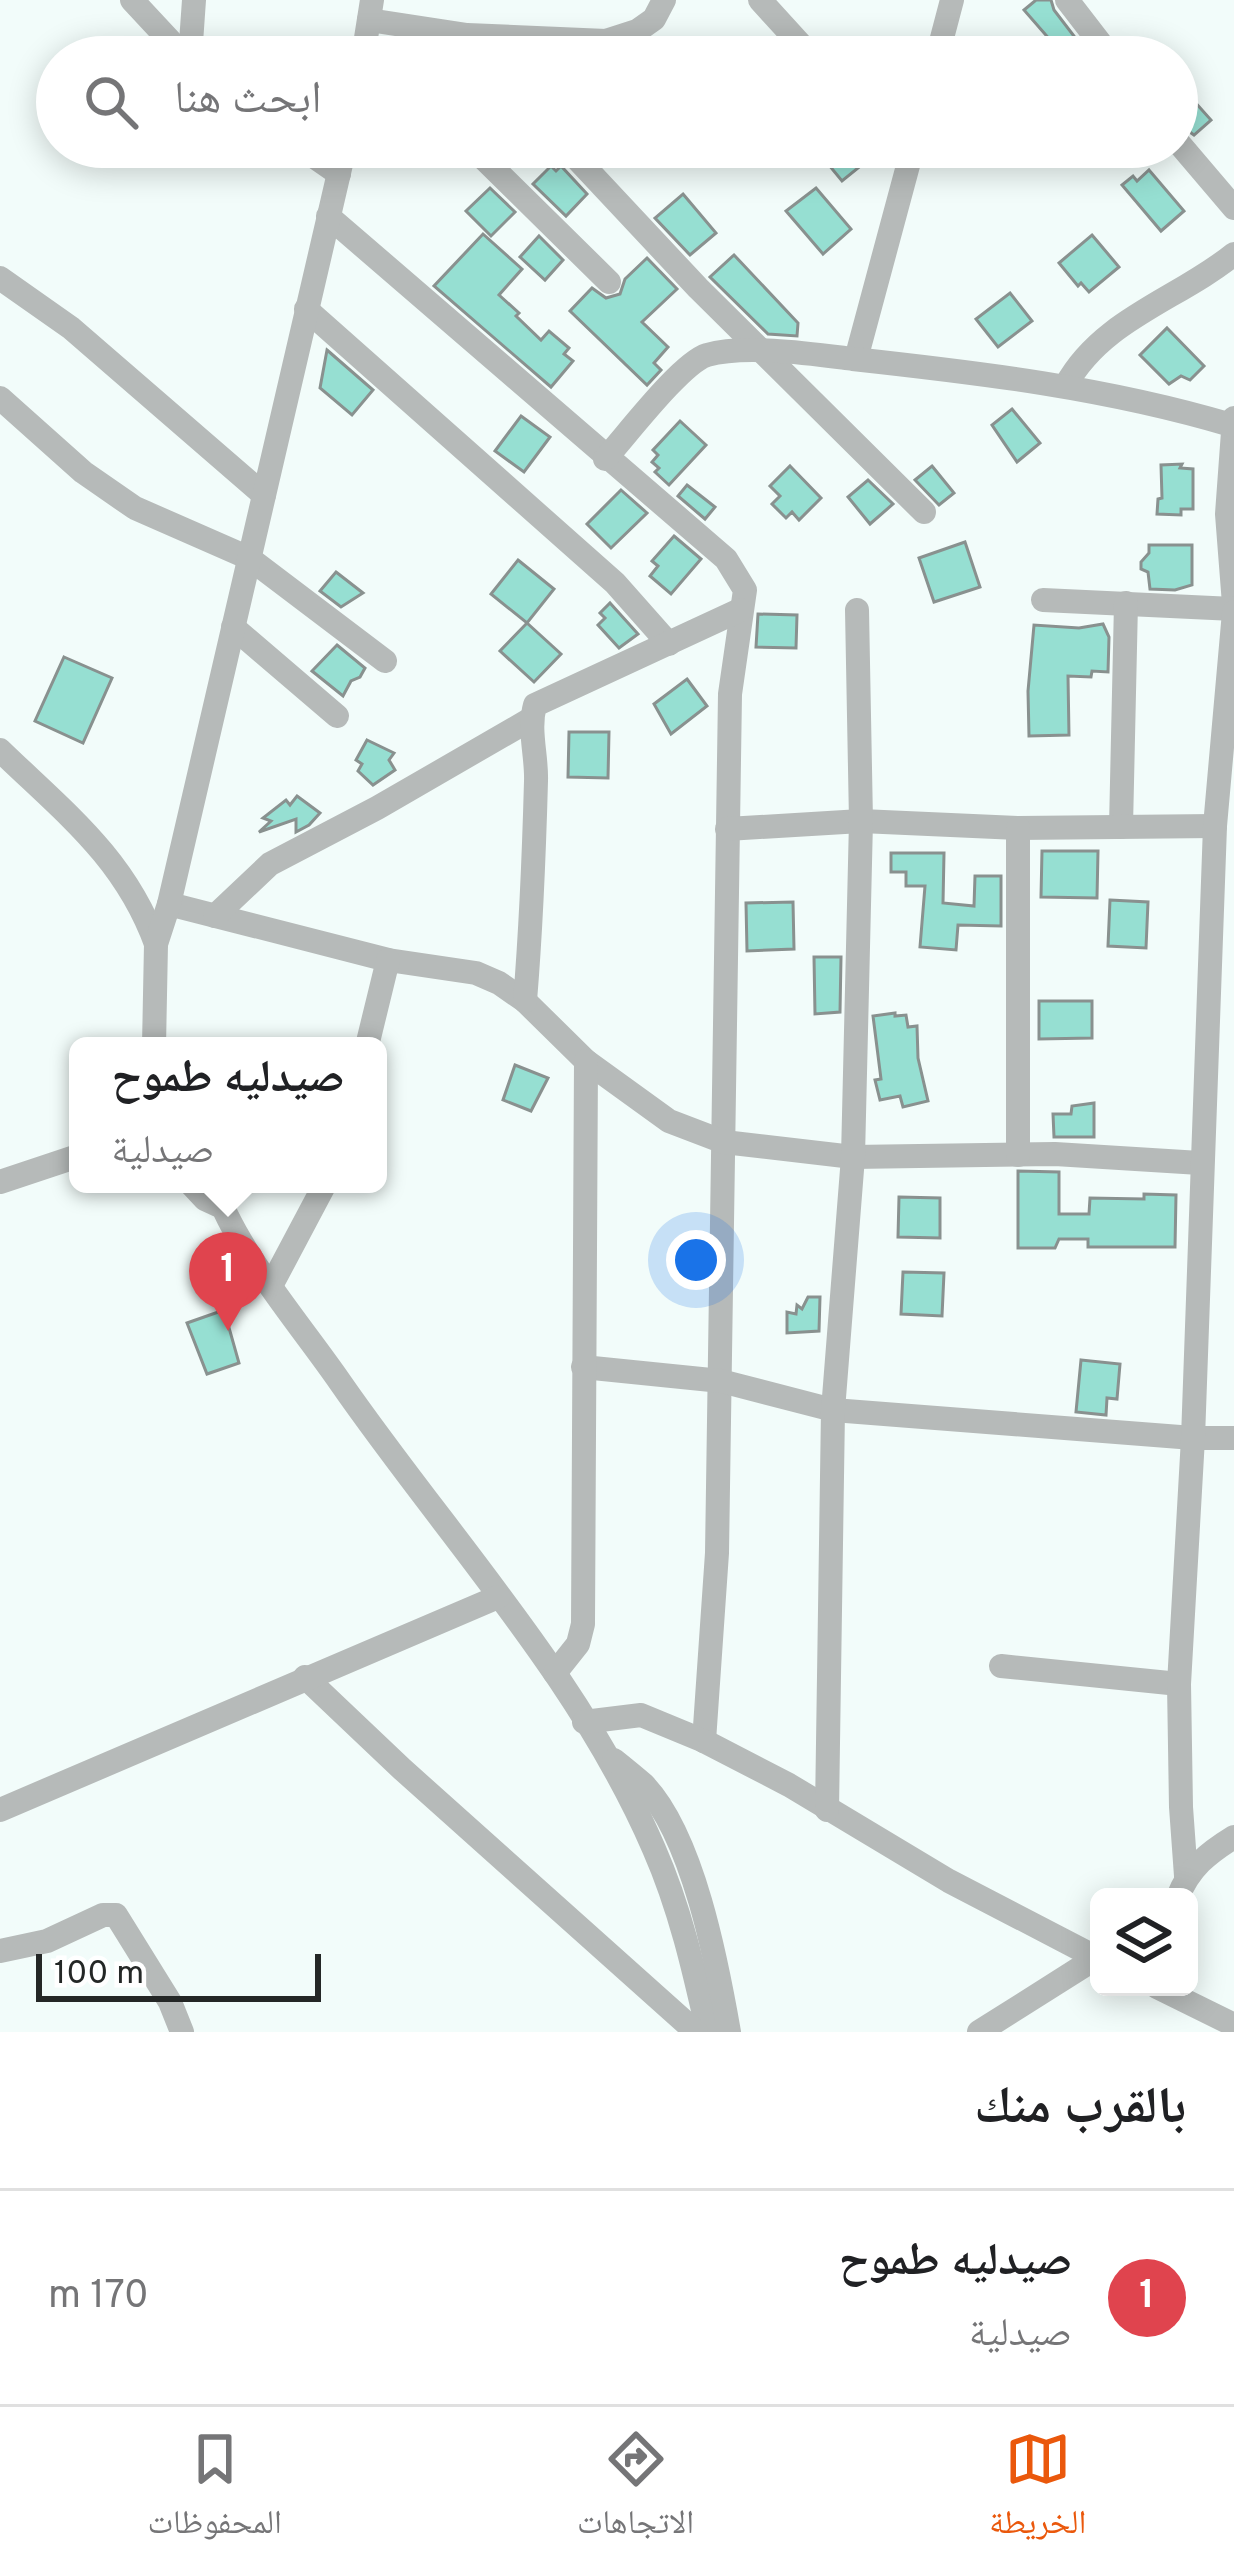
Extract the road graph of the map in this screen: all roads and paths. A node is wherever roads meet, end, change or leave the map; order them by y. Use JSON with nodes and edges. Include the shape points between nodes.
{"nodes":[{"id":1,"x":132,"y":0,"type":"edge"},
{"id":2,"x":194,"y":0,"type":"edge"},
{"id":3,"x":664,"y":0,"type":"edge"},
{"id":4,"x":760,"y":0,"type":"edge"},
{"id":5,"x":952,"y":0,"type":"edge"},
{"id":6,"x":1067,"y":0,"type":"edge"},
{"id":7,"x":466,"y":34,"type":"joint"},
{"id":8,"x":167,"y":36,"type":"edge"},
{"id":9,"x":190,"y":36,"type":"edge"},
{"id":10,"x":369,"y":36,"type":"edge"},
{"id":11,"x":513,"y":36,"type":"edge"},
{"id":12,"x":620,"y":36,"type":"edge"},
{"id":13,"x":793,"y":36,"type":"edge"},
{"id":14,"x":943,"y":36,"type":"edge"},
{"id":15,"x":1095,"y":36,"type":"edge"},
{"id":16,"x":1198,"y":166,"type":"edge"},
{"id":17,"x":330,"y":168,"type":"edge"},
{"id":18,"x":340,"y":168,"type":"edge"},
{"id":19,"x":493,"y":168,"type":"edge"},
{"id":20,"x":586,"y":168,"type":"edge"},
{"id":21,"x":902,"y":168,"type":"edge"},
{"id":22,"x":339,"y":174,"type":"junction"},
{"id":23,"x":1234,"y":208,"type":"edge"},
{"id":24,"x":328,"y":216,"type":"junction"},
{"id":25,"x":1234,"y":254,"type":"edge"},
{"id":26,"x":0,"y":278,"type":"edge"},
{"id":27,"x":609,"y":282,"type":"dead end"},
{"id":28,"x":306,"y":309,"type":"junction"},
{"id":29,"x":762,"y":352,"type":"junction"},
{"id":30,"x":856,"y":359,"type":"junction"},
{"id":31,"x":1066,"y":385,"type":"junction"},
{"id":32,"x":0,"y":398,"type":"edge"},
{"id":33,"x":1233,"y":422,"type":"edge"},
{"id":34,"x":605,"y":459,"type":"junction"},
{"id":35,"x":264,"y":495,"type":"junction"},
{"id":36,"x":923,"y":512,"type":"dead end"},
{"id":37,"x":249,"y":558,"type":"junction"},
{"id":38,"x":1043,"y":600,"type":"dead end"},
{"id":39,"x":1126,"y":603,"type":"junction"},
{"id":40,"x":1234,"y":608,"type":"edge"},
{"id":41,"x":740,"y":610,"type":"junction"},
{"id":42,"x":856,"y":610,"type":"dead end"},
{"id":43,"x":232,"y":627,"type":"junction"},
{"id":44,"x":669,"y":644,"type":"junction"},
{"id":45,"x":385,"y":661,"type":"dead end"},
{"id":46,"x":337,"y":716,"type":"dead end"},
{"id":47,"x":531,"y":719,"type":"junction"},
{"id":48,"x":0,"y":750,"type":"edge"},
{"id":49,"x":861,"y":821,"type":"junction"},
{"id":50,"x":1215,"y":826,"type":"junction"},
{"id":51,"x":1121,"y":827,"type":"junction"},
{"id":52,"x":1018,"y":828,"type":"junction"},
{"id":53,"x":727,"y":829,"type":"junction"},
{"id":54,"x":169,"y":904,"type":"junction"},
{"id":55,"x":215,"y":916,"type":"junction"},
{"id":56,"x":156,"y":944,"type":"junction"},
{"id":57,"x":388,"y":960,"type":"junction"},
{"id":58,"x":525,"y":1001,"type":"junction"},
{"id":59,"x":1222,"y":1011,"type":"edge"},
{"id":60,"x":157,"y":1037,"type":"edge"},
{"id":61,"x":369,"y":1037,"type":"edge"},
{"id":62,"x":586,"y":1061,"type":"junction"},
{"id":63,"x":724,"y":1142,"type":"junction"},
{"id":64,"x":1018,"y":1155,"type":"junction"},
{"id":65,"x":854,"y":1156,"type":"junction"},
{"id":66,"x":69,"y":1159,"type":"edge"},
{"id":67,"x":1200,"y":1163,"type":"junction"},
{"id":68,"x":69,"y":1176,"type":"edge"},
{"id":69,"x":0,"y":1182,"type":"edge"},
{"id":70,"x":320,"y":1193,"type":"edge"},
{"id":71,"x":216,"y":1195,"type":"edge"},
{"id":72,"x":0,"y":1198,"type":"edge"},
{"id":73,"x":272,"y":1284,"type":"junction"},
{"id":74,"x":584,"y":1367,"type":"junction"},
{"id":75,"x":721,"y":1382,"type":"junction"},
{"id":76,"x":833,"y":1410,"type":"junction"},
{"id":77,"x":1193,"y":1438,"type":"junction"},
{"id":78,"x":1234,"y":1438,"type":"edge"},
{"id":79,"x":498,"y":1597,"type":"junction"},
{"id":80,"x":1001,"y":1666,"type":"dead end"},
{"id":81,"x":555,"y":1672,"type":"junction"},
{"id":82,"x":305,"y":1677,"type":"junction"},
{"id":83,"x":1179,"y":1684,"type":"junction"},
{"id":84,"x":584,"y":1722,"type":"junction"},
{"id":85,"x":704,"y":1742,"type":"junction"},
{"id":86,"x":603,"y":1750,"type":"junction"},
{"id":87,"x":0,"y":1810,"type":"edge"},
{"id":88,"x":827,"y":1810,"type":"junction"},
{"id":89,"x":1234,"y":1837,"type":"edge"},
{"id":90,"x":1182,"y":1886,"type":"edge"},
{"id":91,"x":0,"y":1951,"type":"edge"},
{"id":92,"x":1090,"y":1955,"type":"edge"},
{"id":93,"x":1090,"y":1964,"type":"edge"},
{"id":94,"x":1175,"y":1996,"type":"edge"},
{"id":95,"x":1234,"y":2025,"type":"edge"},
{"id":96,"x":182,"y":2032,"type":"edge"},
{"id":97,"x":696,"y":2032,"type":"edge"},
{"id":98,"x":708,"y":2032,"type":"edge"},
{"id":99,"x":729,"y":2032,"type":"edge"},
{"id":100,"x":979,"y":2032,"type":"edge"}],
"edges":[{"from":1,"to":8,"type":"street"},
{"from":2,"to":9,"type":"street"},
{"from":3,"to":12,"type":"street","via":[[654,19]]},
{"from":4,"to":13,"type":"street"},
{"from":5,"to":14,"type":"street"},
{"from":6,"to":15,"type":"street"},
{"from":7,"to":10,"type":"street"},
{"from":7,"to":11,"type":"street"},
{"from":16,"to":23,"type":"street"},
{"from":17,"to":22,"type":"street"},
{"from":18,"to":22,"type":"street"},
{"from":19,"to":27,"type":"street"},
{"from":20,"to":29,"type":"street"},
{"from":21,"to":30,"type":"street"},
{"from":22,"to":24,"type":"street"},
{"from":24,"to":28,"type":"street"},
{"from":24,"to":34,"type":"street"},
{"from":25,"to":31,"type":"street","via":[[1108,335]]},
{"from":26,"to":35,"type":"street","via":[[71,328]]},
{"from":28,"to":35,"type":"street"},
{"from":28,"to":44,"type":"street","via":[[602,572]]},
{"from":29,"to":30,"type":"street"},
{"from":29,"to":34,"type":"street","via":[[696,362]]},
{"from":29,"to":36,"type":"street"},
{"from":30,"to":31,"type":"street"},
{"from":31,"to":33,"type":"street"},
{"from":32,"to":37,"type":"street","via":[[134,508]]},
{"from":33,"to":40,"type":"street","via":[[1227,514]]},
{"from":34,"to":41,"type":"street","via":[[726,560],[745,590]]},
{"from":35,"to":37,"type":"street"},
{"from":37,"to":43,"type":"street"},
{"from":37,"to":45,"type":"street"},
{"from":38,"to":39,"type":"street"},
{"from":39,"to":40,"type":"street"},
{"from":39,"to":51,"type":"street"},
{"from":40,"to":50,"type":"street"},
{"from":41,"to":44,"type":"street"},
{"from":41,"to":53,"type":"street"},
{"from":42,"to":49,"type":"street"},
{"from":43,"to":46,"type":"street"},
{"from":43,"to":54,"type":"street"},
{"from":44,"to":47,"type":"street","via":[[544,700]]},
{"from":47,"to":55,"type":"street","via":[[270,863]]},
{"from":47,"to":58,"type":"street","via":[[536,774]]},
{"from":48,"to":56,"type":"street","via":[[117,867]]},
{"from":49,"to":52,"type":"street"},
{"from":49,"to":53,"type":"street"},
{"from":49,"to":65,"type":"street"},
{"from":50,"to":51,"type":"street"},
{"from":50,"to":59,"type":"street"},
{"from":51,"to":52,"type":"street"},
{"from":52,"to":64,"type":"street"},
{"from":53,"to":63,"type":"street"},
{"from":54,"to":55,"type":"street"},
{"from":54,"to":56,"type":"street"},
{"from":55,"to":57,"type":"street"},
{"from":56,"to":60,"type":"street"},
{"from":57,"to":58,"type":"street","via":[[476,973]]},
{"from":57,"to":61,"type":"street"},
{"from":58,"to":62,"type":"street"},
{"from":59,"to":67,"type":"street"},
{"from":62,"to":63,"type":"street","via":[[669,1121]]},
{"from":62,"to":74,"type":"street"},
{"from":63,"to":65,"type":"street"},
{"from":63,"to":75,"type":"street"},
{"from":64,"to":65,"type":"street"},
{"from":64,"to":67,"type":"street"},
{"from":65,"to":76,"type":"street"},
{"from":66,"to":69,"type":"street"},
{"from":67,"to":77,"type":"street"},
{"from":68,"to":72,"type":"street"},
{"from":70,"to":73,"type":"street"},
{"from":71,"to":73,"type":"street"},
{"from":73,"to":79,"type":"street"},
{"from":74,"to":75,"type":"street"},
{"from":74,"to":81,"type":"street","via":[[583,1624]]},
{"from":75,"to":76,"type":"street"},
{"from":75,"to":85,"type":"street"},
{"from":76,"to":77,"type":"street"},
{"from":76,"to":88,"type":"street"},
{"from":77,"to":78,"type":"street"},
{"from":77,"to":83,"type":"street"},
{"from":79,"to":81,"type":"street"},
{"from":79,"to":82,"type":"street"},
{"from":80,"to":83,"type":"street"},
{"from":81,"to":84,"type":"street"},
{"from":82,"to":87,"type":"street"},
{"from":82,"to":97,"type":"street"},
{"from":83,"to":90,"type":"street"},
{"from":84,"to":85,"type":"street","via":[[641,1715]]},
{"from":84,"to":86,"type":"street"},
{"from":85,"to":88,"type":"street"},
{"from":86,"to":98,"type":"street","via":[[655,1850]]},
{"from":86,"to":99,"type":"street","via":[[646,1787],[678,1843]]},
{"from":88,"to":92,"type":"street"},
{"from":89,"to":90,"type":"street"},
{"from":91,"to":96,"type":"street","via":[[116,1915]]},
{"from":93,"to":100,"type":"street"},
{"from":94,"to":95,"type":"street"}]}
